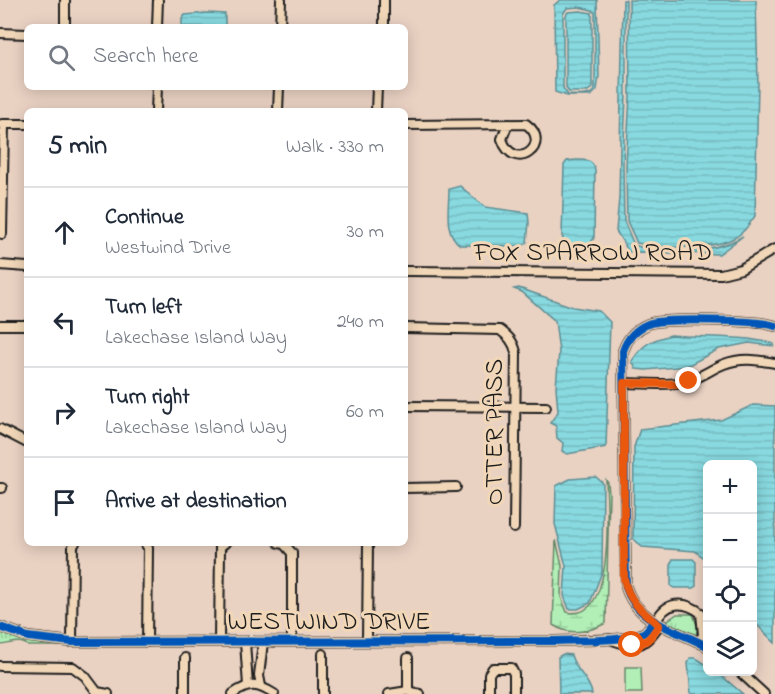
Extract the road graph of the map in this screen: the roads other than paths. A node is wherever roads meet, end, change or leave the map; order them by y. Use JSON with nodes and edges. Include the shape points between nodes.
{"nodes":[{"id":1,"x":66,"y":0,"type":"edge"},
{"id":2,"x":158,"y":0,"type":"edge"},
{"id":3,"x":280,"y":0,"type":"edge"},
{"id":4,"x":384,"y":0,"type":"edge"},
{"id":5,"x":65,"y":24,"type":"edge"},
{"id":6,"x":158,"y":24,"type":"edge"},
{"id":7,"x":280,"y":24,"type":"edge"},
{"id":8,"x":384,"y":24,"type":"edge"},
{"id":9,"x":0,"y":33,"type":"edge"},
{"id":10,"x":24,"y":34,"type":"edge"},
{"id":11,"x":157,"y":90,"type":"edge"},
{"id":12,"x":279,"y":90,"type":"edge"},
{"id":13,"x":377,"y":90,"type":"edge"},
{"id":14,"x":156,"y":108,"type":"edge"},
{"id":15,"x":278,"y":108,"type":"edge"},
{"id":16,"x":376,"y":108,"type":"edge"},
{"id":17,"x":2,"y":124,"type":"edge"},
{"id":18,"x":24,"y":124,"type":"edge"},
{"id":19,"x":408,"y":125,"type":"edge"},
{"id":20,"x":507,"y":126,"type":"junction"},
{"id":21,"x":1,"y":211,"type":"edge"},
{"id":22,"x":2,"y":234,"type":"dead end"},
{"id":23,"x":775,"y":249,"type":"edge"},
{"id":24,"x":0,"y":265,"type":"edge"},
{"id":25,"x":24,"y":267,"type":"edge"},
{"id":26,"x":408,"y":271,"type":"edge"},
{"id":27,"x":0,"y":325,"type":"edge"},
{"id":28,"x":24,"y":325,"type":"edge"},
{"id":29,"x":775,"y":326,"type":"edge"},
{"id":30,"x":408,"y":328,"type":"edge"},
{"id":31,"x":775,"y":363,"type":"edge"},
{"id":32,"x":624,"y":383,"type":"junction"},
{"id":33,"x":408,"y":406,"type":"edge"},
{"id":34,"x":546,"y":406,"type":"dead end"},
{"id":35,"x":514,"y":407,"type":"junction"},
{"id":36,"x":0,"y":429,"type":"edge"},
{"id":37,"x":24,"y":441,"type":"edge"},
{"id":38,"x":456,"y":487,"type":"dead end"},
{"id":39,"x":408,"y":488,"type":"edge"},
{"id":40,"x":514,"y":528,"type":"dead end"},
{"id":41,"x":73,"y":546,"type":"edge"},
{"id":42,"x":147,"y":546,"type":"edge"},
{"id":43,"x":221,"y":546,"type":"edge"},
{"id":44,"x":286,"y":546,"type":"edge"},
{"id":45,"x":368,"y":546,"type":"edge"},
{"id":46,"x":656,"y":623,"type":"junction"},
{"id":47,"x":0,"y":627,"type":"edge"},
{"id":48,"x":367,"y":640,"type":"junction"},
{"id":49,"x":219,"y":641,"type":"junction"},
{"id":50,"x":292,"y":641,"type":"junction"},
{"id":51,"x":72,"y":642,"type":"junction"},
{"id":52,"x":147,"y":642,"type":"junction"},
{"id":53,"x":245,"y":642,"type":"junction"},
{"id":54,"x":263,"y":642,"type":"junction"},
{"id":55,"x":699,"y":642,"type":"junction"},
{"id":56,"x":703,"y":644,"type":"edge"},
{"id":57,"x":323,"y":654,"type":"dead end"},
{"id":58,"x":185,"y":658,"type":"dead end"},
{"id":59,"x":408,"y":658,"type":"dead end"},
{"id":60,"x":0,"y":666,"type":"edge"},
{"id":61,"x":247,"y":670,"type":"junction"},
{"id":62,"x":260,"y":670,"type":"junction"},
{"id":63,"x":744,"y":676,"type":"edge"},
{"id":64,"x":248,"y":686,"type":"junction"},
{"id":65,"x":261,"y":686,"type":"junction"},
{"id":66,"x":408,"y":691,"type":"junction"},
{"id":67,"x":96,"y":693,"type":"edge"},
{"id":68,"x":108,"y":694,"type":"edge"},
{"id":69,"x":185,"y":694,"type":"edge"},
{"id":70,"x":233,"y":694,"type":"edge"},
{"id":71,"x":274,"y":694,"type":"edge"},
{"id":72,"x":323,"y":694,"type":"edge"},
{"id":73,"x":389,"y":694,"type":"edge"},
{"id":74,"x":420,"y":694,"type":"edge"},
{"id":75,"x":489,"y":694,"type":"edge"},
{"id":76,"x":514,"y":694,"type":"edge"},
{"id":77,"x":764,"y":694,"type":"edge"}],
"edges":[{"from":1,"to":5,"type":"street"},
{"from":2,"to":6,"type":"street"},
{"from":3,"to":7,"type":"street"},
{"from":4,"to":8,"type":"street"},
{"from":9,"to":10,"type":"street"},
{"from":11,"to":14,"type":"street"},
{"from":12,"to":15,"type":"street"},
{"from":13,"to":16,"type":"street"},
{"from":17,"to":18,"type":"street"},
{"from":17,"to":21,"type":"street"},
{"from":19,"to":20,"type":"street"},
{"from":20,"to":20,"type":"street","via":[[526,124],[532,129],[536,137],[530,153],[510,154],[504,147],[502,139]]},
{"from":21,"to":22,"type":"street"},
{"from":23,"to":26,"type":"street","name":"FOX SPARROW ROAD","via":[[741,269],[721,274]]},
{"from":24,"to":25,"type":"street"},
{"from":27,"to":28,"type":"street"},
{"from":29,"to":32,"type":"street","via":[[685,321],[649,324],[626,342]]},
{"from":30,"to":35,"type":"street","name":"OTTER PASS","via":[[500,330],[509,337],[516,352]]},
{"from":31,"to":32,"type":"street","via":[[737,360],[678,384]]},
{"from":32,"to":46,"type":"street","via":[[624,578],[628,596]]},
{"from":33,"to":35,"type":"street"},
{"from":34,"to":35,"type":"street"},
{"from":35,"to":40,"type":"street","name":"OTTER PASS"},
{"from":36,"to":37,"type":"street"},
{"from":38,"to":39,"type":"street"},
{"from":41,"to":51,"type":"street"},
{"from":42,"to":52,"type":"street"},
{"from":43,"to":49,"type":"street"},
{"from":44,"to":50,"type":"street","via":[[292,554]]},
{"from":45,"to":48,"type":"street"},
{"from":46,"to":48,"type":"street","name":"WESTWIND DRIVE","via":[[649,639],[639,645],[610,639]]},
{"from":46,"to":55,"type":"street"},
{"from":46,"to":55,"type":"street","via":[[659,615],[675,604],[690,605],[701,613],[703,635]]},
{"from":47,"to":51,"type":"street","name":"WESTWIND DRIVE","via":[[28,637]]},
{"from":48,"to":50,"type":"street","name":"WESTWIND DRIVE"},
{"from":49,"to":52,"type":"street","name":"WESTWIND DRIVE"},
{"from":49,"to":53,"type":"street","name":"WESTWIND DRIVE"},
{"from":50,"to":54,"type":"street","name":"WESTWIND DRIVE"},
{"from":51,"to":52,"type":"street","name":"WESTWIND DRIVE"},
{"from":53,"to":54,"type":"street","name":"WESTWIND DRIVE"},
{"from":53,"to":61,"type":"street"},
{"from":54,"to":62,"type":"street"},
{"from":55,"to":56,"type":"street"},
{"from":57,"to":72,"type":"street"},
{"from":58,"to":69,"type":"street"},
{"from":59,"to":66,"type":"street"},
{"from":60,"to":67,"type":"street","via":[[73,667],[85,676]]},
{"from":61,"to":62,"type":"street"},
{"from":61,"to":64,"type":"street"},
{"from":62,"to":65,"type":"street"},
{"from":63,"to":77,"type":"street"},
{"from":64,"to":65,"type":"street"},
{"from":64,"to":70,"type":"street"},
{"from":65,"to":71,"type":"street"},
{"from":66,"to":73,"type":"street"},
{"from":66,"to":74,"type":"street"},
{"from":67,"to":68,"type":"street"},
{"from":75,"to":76,"type":"street","via":[[489,674],[494,668],[511,668]]}]}
